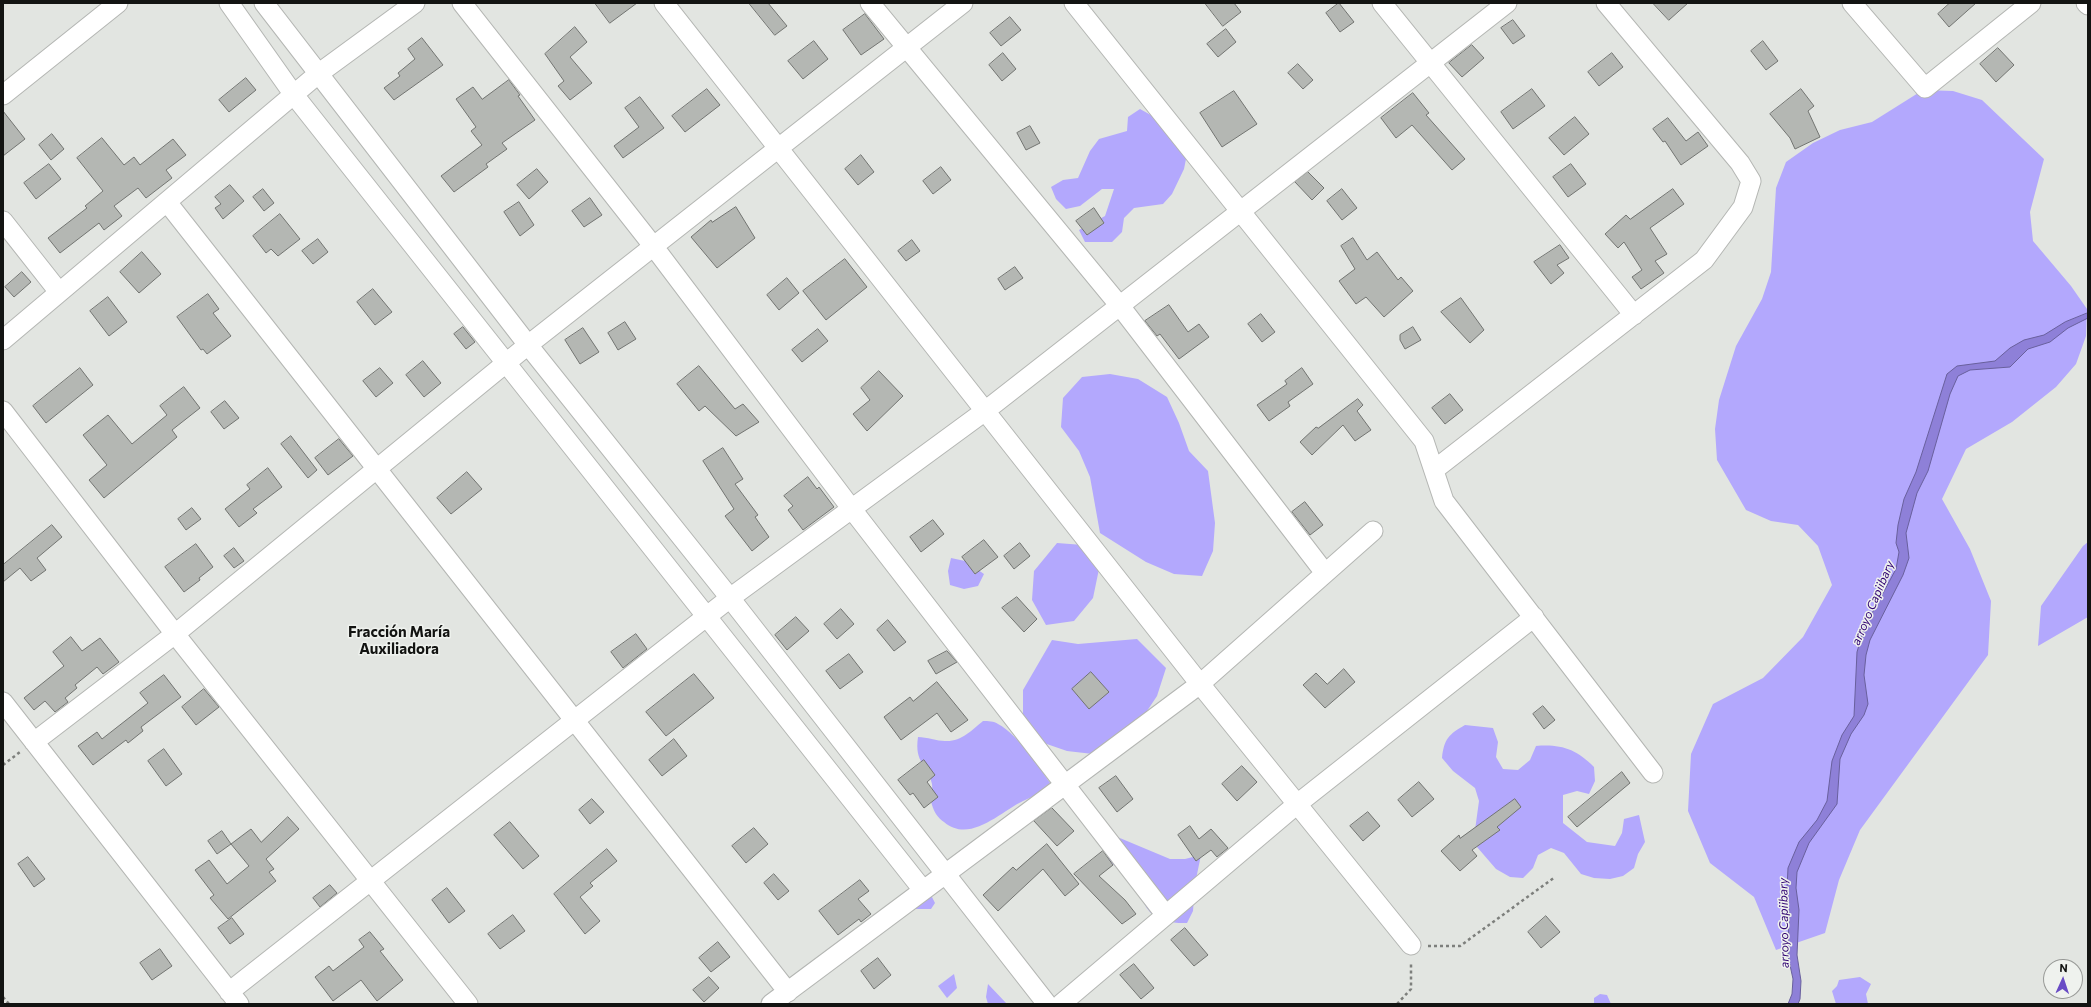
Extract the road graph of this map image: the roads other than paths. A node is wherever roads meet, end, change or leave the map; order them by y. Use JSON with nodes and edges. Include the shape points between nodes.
{"nodes":[{"id":1,"x":118,"y":3,"type":"edge"},
{"id":2,"x":229,"y":3,"type":"edge"},
{"id":3,"x":264,"y":3,"type":"edge"},
{"id":4,"x":415,"y":3,"type":"edge"},
{"id":5,"x":462,"y":3,"type":"edge"},
{"id":6,"x":664,"y":3,"type":"edge"},
{"id":7,"x":870,"y":3,"type":"edge"},
{"id":8,"x":963,"y":3,"type":"edge"},
{"id":9,"x":1074,"y":3,"type":"edge"},
{"id":10,"x":1382,"y":3,"type":"edge"},
{"id":11,"x":1507,"y":3,"type":"edge"},
{"id":12,"x":1606,"y":3,"type":"edge"},
{"id":13,"x":1852,"y":3,"type":"edge"},
{"id":14,"x":2031,"y":3,"type":"edge"},
{"id":15,"x":905,"y":48,"type":"junction"},
{"id":16,"x":1430,"y":63,"type":"junction"},
{"id":17,"x":318,"y":74,"type":"junction"},
{"id":18,"x":3,"y":94,"type":"edge"},
{"id":19,"x":294,"y":95,"type":"junction"},
{"id":20,"x":778,"y":148,"type":"junction"},
{"id":21,"x":167,"y":202,"type":"junction"},
{"id":22,"x":1240,"y":212,"type":"junction"},
{"id":23,"x":3,"y":221,"type":"edge"},
{"id":24,"x":654,"y":247,"type":"junction"},
{"id":25,"x":59,"y":292,"type":"junction"},
{"id":26,"x":1120,"y":306,"type":"junction"},
{"id":27,"x":1634,"y":315,"type":"junction"},
{"id":28,"x":3,"y":340,"type":"edge"},
{"id":29,"x":528,"y":346,"type":"junction"},
{"id":30,"x":506,"y":363,"type":"junction"},
{"id":31,"x":3,"y":411,"type":"edge"},
{"id":32,"x":985,"y":411,"type":"junction"},
{"id":33,"x":377,"y":469,"type":"junction"},
{"id":34,"x":1434,"y":470,"type":"junction"},
{"id":35,"x":850,"y":508,"type":"junction"},
{"id":36,"x":1373,"y":531,"type":"dead end"},
{"id":37,"x":1325,"y":573,"type":"junction"},
{"id":38,"x":730,"y":598,"type":"junction"},
{"id":39,"x":706,"y":616,"type":"junction"},
{"id":40,"x":1534,"y":617,"type":"junction"},
{"id":41,"x":175,"y":634,"type":"junction"},
{"id":42,"x":1200,"y":684,"type":"junction"},
{"id":43,"x":3,"y":702,"type":"edge"},
{"id":44,"x":574,"y":719,"type":"junction"},
{"id":45,"x":34,"y":742,"type":"junction"},
{"id":46,"x":1653,"y":773,"type":"dead end"},
{"id":47,"x":1065,"y":785,"type":"junction"},
{"id":48,"x":1296,"y":805,"type":"junction"},
{"id":49,"x":945,"y":873,"type":"junction"},
{"id":50,"x":372,"y":881,"type":"junction"},
{"id":51,"x":923,"y":890,"type":"junction"},
{"id":52,"x":1165,"y":914,"type":"junction"},
{"id":53,"x":1412,"y":946,"type":"road end"},
{"id":54,"x":788,"y":992,"type":"junction"},
{"id":55,"x":234,"y":998,"type":"edge"},
{"id":56,"x":468,"y":1004,"type":"edge"},
{"id":57,"x":771,"y":1004,"type":"edge"},
{"id":58,"x":1047,"y":1004,"type":"edge"},
{"id":59,"x":1061,"y":1004,"type":"edge"}],
"edges":[{"from":1,"to":18,"type":"street"},
{"from":2,"to":19,"type":"street"},
{"from":3,"to":17,"type":"street"},
{"from":4,"to":17,"type":"street"},
{"from":5,"to":24,"type":"street"},
{"from":6,"to":20,"type":"street"},
{"from":7,"to":15,"type":"street"},
{"from":8,"to":15,"type":"street"},
{"from":9,"to":22,"type":"street"},
{"from":10,"to":16,"type":"street"},
{"from":11,"to":16,"type":"street"},
{"from":12,"to":27,"type":"street","via":[[1735,157],[1751,180],[1744,207],[1704,260]]},
{"from":13,"to":14,"type":"street","via":[[1925,88]]},
{"from":15,"to":20,"type":"street"},
{"from":15,"to":26,"type":"street"},
{"from":16,"to":22,"type":"street"},
{"from":16,"to":27,"type":"street"},
{"from":17,"to":19,"type":"street"},
{"from":17,"to":29,"type":"street"},
{"from":19,"to":21,"type":"street"},
{"from":19,"to":30,"type":"street"},
{"from":20,"to":24,"type":"street"},
{"from":20,"to":32,"type":"street"},
{"from":21,"to":25,"type":"street"},
{"from":21,"to":33,"type":"street"},
{"from":22,"to":26,"type":"street"},
{"from":22,"to":34,"type":"street","via":[[1424,441]]},
{"from":23,"to":25,"type":"street"},
{"from":24,"to":29,"type":"street"},
{"from":24,"to":35,"type":"street"},
{"from":25,"to":28,"type":"street"},
{"from":26,"to":32,"type":"street"},
{"from":26,"to":37,"type":"street"},
{"from":27,"to":34,"type":"street"},
{"from":29,"to":30,"type":"street"},
{"from":29,"to":38,"type":"street"},
{"from":30,"to":33,"type":"street"},
{"from":30,"to":39,"type":"street"},
{"from":31,"to":41,"type":"street"},
{"from":32,"to":35,"type":"street"},
{"from":32,"to":42,"type":"street"},
{"from":33,"to":41,"type":"street"},
{"from":33,"to":44,"type":"street"},
{"from":34,"to":40,"type":"street","via":[[1444,501]]},
{"from":35,"to":38,"type":"street"},
{"from":35,"to":47,"type":"street"},
{"from":36,"to":37,"type":"street"},
{"from":37,"to":42,"type":"street"},
{"from":38,"to":39,"type":"street"},
{"from":38,"to":49,"type":"street"},
{"from":39,"to":44,"type":"street"},
{"from":39,"to":51,"type":"street"},
{"from":40,"to":46,"type":"street"},
{"from":40,"to":48,"type":"street"},
{"from":41,"to":45,"type":"street"},
{"from":41,"to":50,"type":"street"},
{"from":42,"to":47,"type":"street"},
{"from":42,"to":48,"type":"street"},
{"from":43,"to":45,"type":"street"},
{"from":44,"to":50,"type":"street"},
{"from":44,"to":54,"type":"street"},
{"from":45,"to":55,"type":"street"},
{"from":47,"to":49,"type":"street"},
{"from":47,"to":52,"type":"street"},
{"from":48,"to":52,"type":"street"},
{"from":48,"to":53,"type":"street"},
{"from":49,"to":51,"type":"street"},
{"from":49,"to":58,"type":"street"},
{"from":50,"to":55,"type":"street"},
{"from":50,"to":56,"type":"street"},
{"from":51,"to":54,"type":"street"},
{"from":52,"to":59,"type":"street"},
{"from":54,"to":57,"type":"street"}]}
